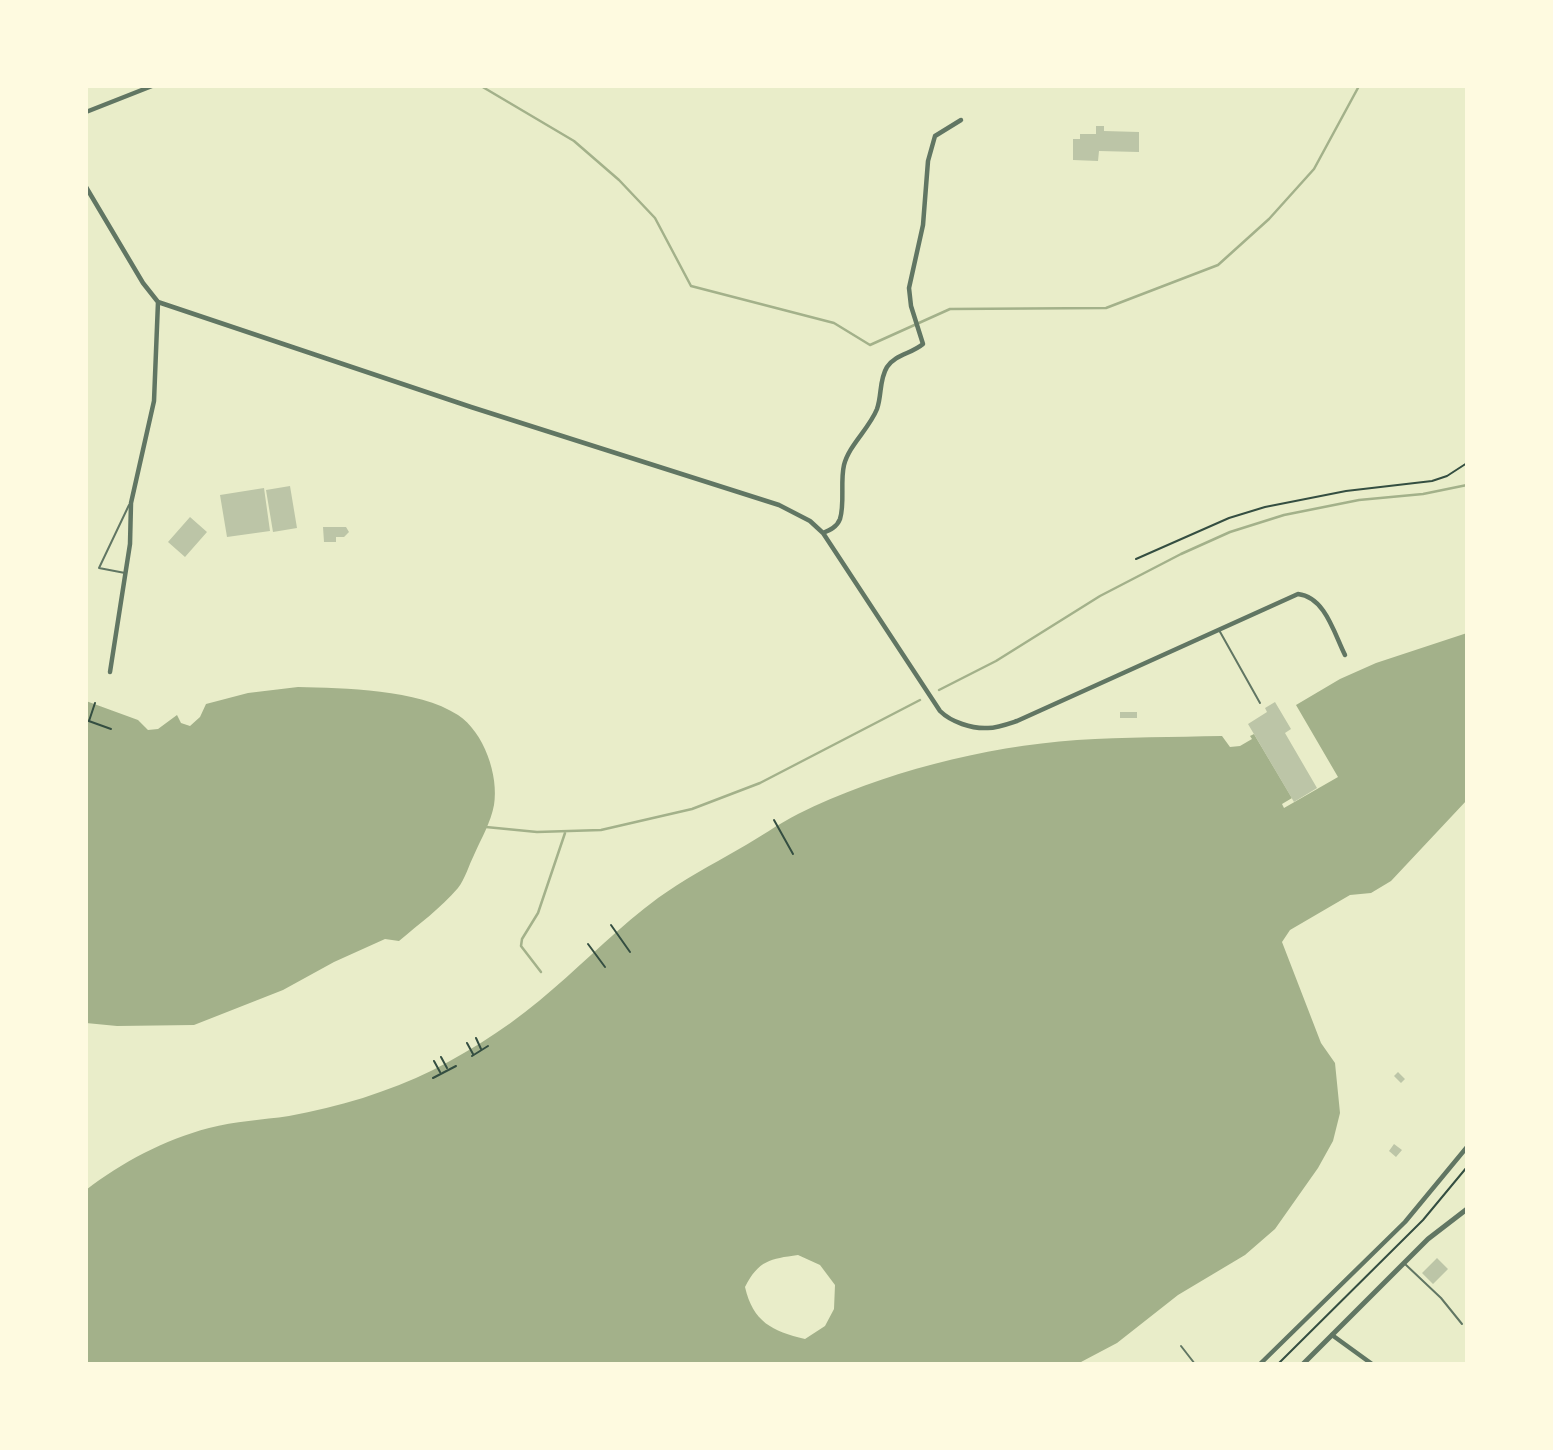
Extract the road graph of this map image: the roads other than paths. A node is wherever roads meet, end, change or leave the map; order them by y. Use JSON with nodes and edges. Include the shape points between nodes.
{"nodes":[{"id":1,"x":152,"y":86,"type":"edge"},
{"id":2,"x":86,"y":112,"type":"edge"},
{"id":3,"x":961,"y":120,"type":"dead end"},
{"id":4,"x":86,"y":187,"type":"edge"},
{"id":5,"x":158,"y":302,"type":"junction"},
{"id":6,"x":131,"y":503,"type":"junction"},
{"id":7,"x":823,"y":533,"type":"junction"},
{"id":8,"x":126,"y":573,"type":"junction"},
{"id":9,"x":1219,"y":629,"type":"junction"},
{"id":10,"x":1345,"y":655,"type":"dead end"},
{"id":11,"x":110,"y":672,"type":"dead end"},
{"id":12,"x":1261,"y":703,"type":"dead end"},
{"id":13,"x":1467,"y":1147,"type":"edge"},
{"id":14,"x":1465,"y":1213,"type":"edge"},
{"id":15,"x":1404,"y":1263,"type":"junction"},
{"id":16,"x":1462,"y":1324,"type":"dead end"},
{"id":17,"x":1332,"y":1335,"type":"junction"},
{"id":18,"x":1181,"y":1346,"type":"dead end"},
{"id":19,"x":1195,"y":1364,"type":"edge"},
{"id":20,"x":1260,"y":1364,"type":"edge"},
{"id":21,"x":1303,"y":1364,"type":"edge"},
{"id":22,"x":1372,"y":1364,"type":"edge"}],
"edges":[{"from":1,"to":2,"type":"street"},
{"from":3,"to":7,"type":"street","via":[[935,136],[929,161],[909,299],[923,344],[888,366],[876,411],[845,462],[839,520]]},
{"from":4,"to":5,"type":"street"},
{"from":5,"to":6,"type":"street","via":[[155,401]]},
{"from":5,"to":7,"type":"street","via":[[779,505]]},
{"from":6,"to":8,"type":"street"},
{"from":6,"to":8,"type":"lane","via":[[99,568]]},
{"from":7,"to":9,"type":"street","via":[[940,711],[966,725],[989,729],[1017,721]]},
{"from":8,"to":11,"type":"street"},
{"from":9,"to":10,"type":"street","via":[[1298,594],[1308,595],[1318,602]]},
{"from":9,"to":12,"type":"lane"},
{"from":13,"to":20,"type":"street","via":[[1405,1222]]},
{"from":14,"to":15,"type":"street"},
{"from":15,"to":16,"type":"lane"},
{"from":15,"to":17,"type":"street"},
{"from":17,"to":21,"type":"street"},
{"from":17,"to":22,"type":"street"},
{"from":18,"to":19,"type":"lane"}]}
